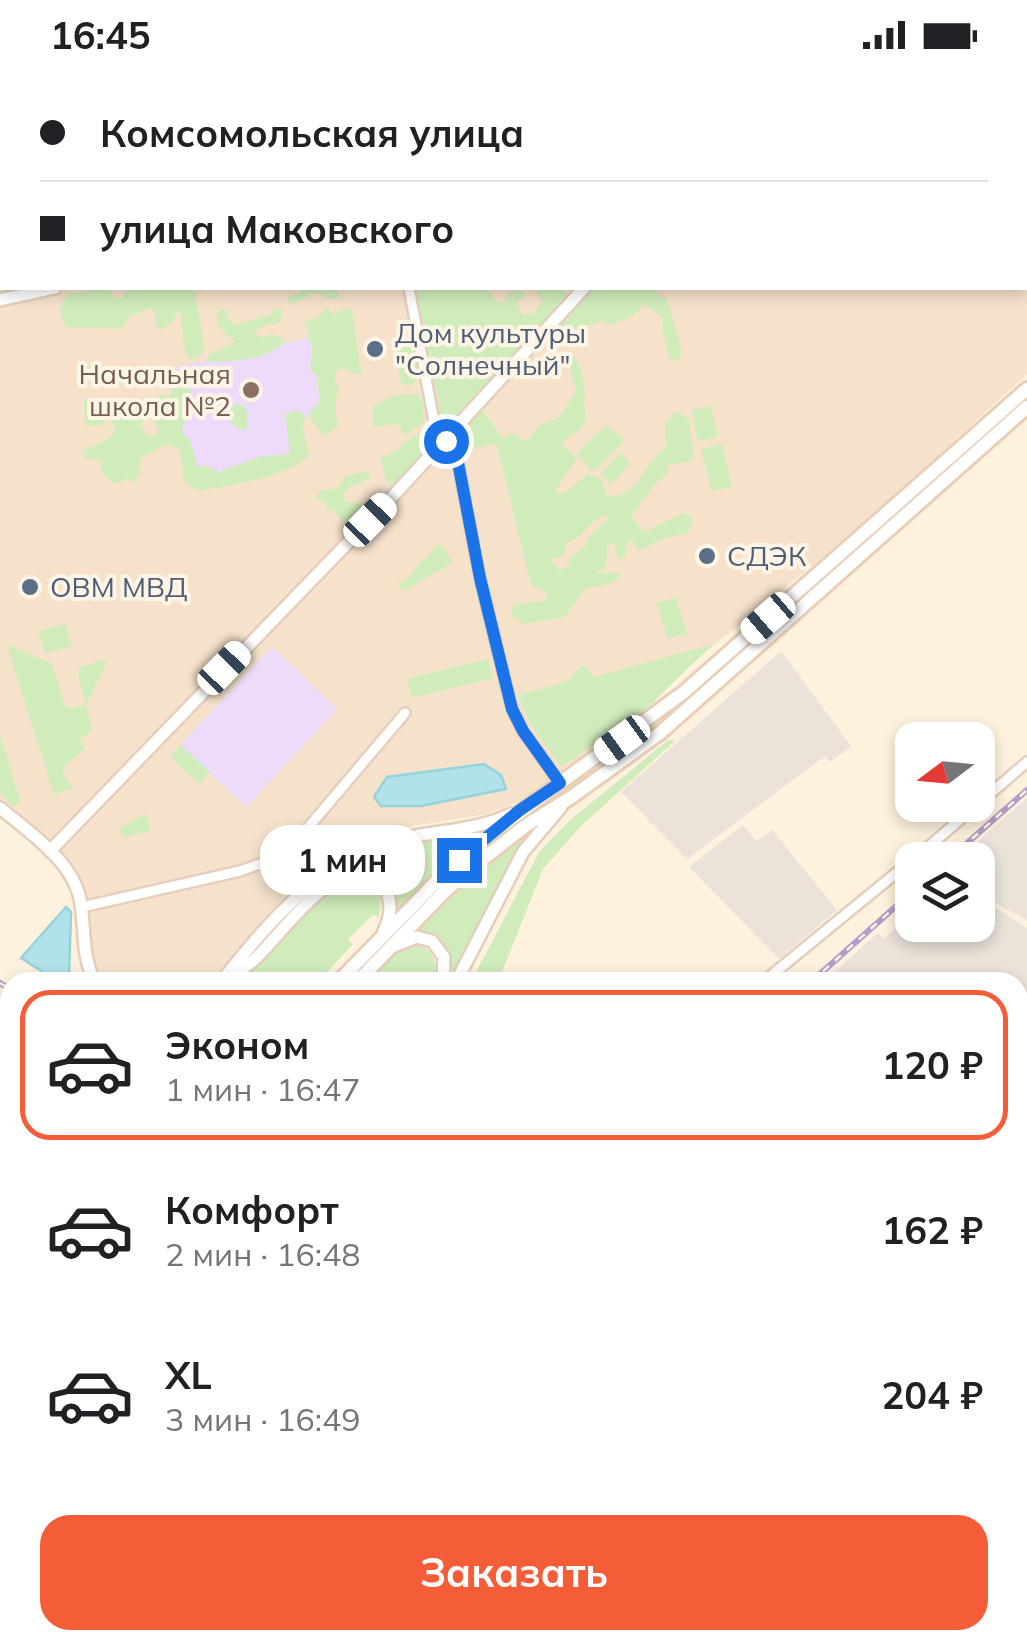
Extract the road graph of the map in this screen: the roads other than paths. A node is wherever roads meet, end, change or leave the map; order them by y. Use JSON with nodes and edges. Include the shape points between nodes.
{"nodes":[{"id":1,"x":46,"y":290,"type":"edge"},
{"id":2,"x":409,"y":290,"type":"edge"},
{"id":3,"x":582,"y":290,"type":"edge"},
{"id":4,"x":0,"y":300,"type":"edge"},
{"id":5,"x":1027,"y":389,"type":"edge"},
{"id":6,"x":1027,"y":408,"type":"edge"},
{"id":7,"x":442,"y":444,"type":"junction"},
{"id":8,"x":405,"y":713,"type":"dead end"},
{"id":9,"x":1027,"y":762,"type":"edge"},
{"id":10,"x":560,"y":783,"type":"junction"},
{"id":11,"x":573,"y":796,"type":"junction"},
{"id":12,"x":0,"y":808,"type":"edge"},
{"id":13,"x":520,"y":810,"type":"junction"},
{"id":14,"x":934,"y":842,"type":"edge"},
{"id":15,"x":50,"y":851,"type":"junction"},
{"id":16,"x":895,"y":875,"type":"edge"},
{"id":17,"x":82,"y":907,"type":"junction"},
{"id":18,"x":384,"y":944,"type":"junction"},
{"id":19,"x":90,"y":972,"type":"edge"},
{"id":20,"x":230,"y":972,"type":"edge"},
{"id":21,"x":236,"y":972,"type":"edge"},
{"id":22,"x":350,"y":972,"type":"edge"},
{"id":23,"x":364,"y":972,"type":"edge"},
{"id":24,"x":443,"y":972,"type":"edge"},
{"id":25,"x":461,"y":972,"type":"edge"},
{"id":26,"x":775,"y":972,"type":"edge"}],
"edges":[{"from":1,"to":4,"type":"street"},
{"from":2,"to":7,"type":"street"},
{"from":3,"to":7,"type":"street"},
{"from":5,"to":10,"type":"main road","via":[[684,692]]},
{"from":6,"to":11,"type":"main road","via":[[693,706]]},
{"from":7,"to":10,"type":"street","via":[[456,452],[517,720]]},
{"from":7,"to":15,"type":"street"},
{"from":8,"to":17,"type":"street","via":[[285,855]]},
{"from":9,"to":14,"type":"street"},
{"from":10,"to":13,"type":"main road"},
{"from":11,"to":18,"type":"main road","via":[[525,826]]},
{"from":11,"to":25,"type":"street","via":[[523,852]]},
{"from":12,"to":15,"type":"street"},
{"from":13,"to":18,"type":"main road","via":[[436,882]]},
{"from":13,"to":20,"type":"street","via":[[384,844],[334,867],[281,911]]},
{"from":15,"to":17,"type":"street","via":[[70,874]]},
{"from":16,"to":26,"type":"street"},
{"from":17,"to":19,"type":"street"},
{"from":18,"to":21,"type":"street","via":[[392,910],[388,892],[374,874],[352,872],[318,894]]},
{"from":18,"to":22,"type":"main road"},
{"from":18,"to":23,"type":"main road"},
{"from":18,"to":24,"type":"street","via":[[432,940],[444,958]]}]}
